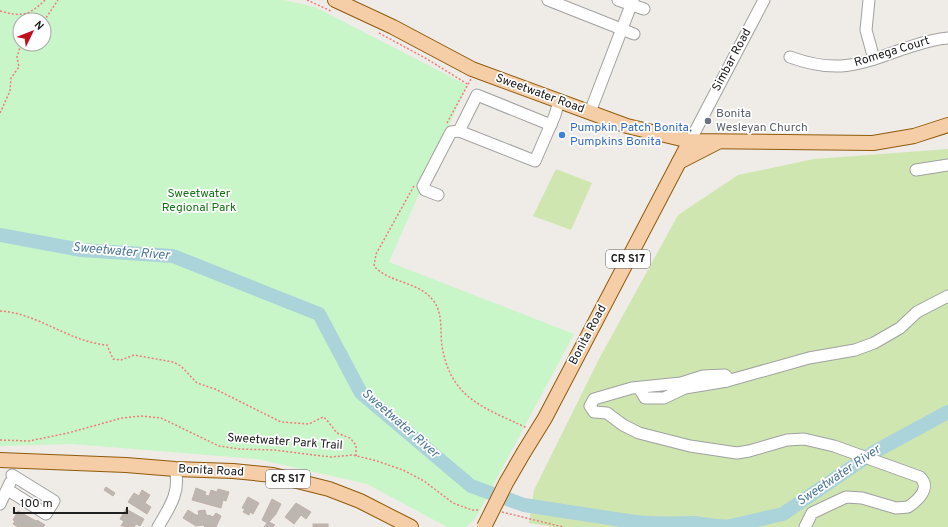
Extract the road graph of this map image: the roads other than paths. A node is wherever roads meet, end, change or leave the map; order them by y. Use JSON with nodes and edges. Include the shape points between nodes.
{"nodes":[{"id":1,"x":548,"y":0,"type":"edge"},
{"id":2,"x":618,"y":0,"type":"edge"},
{"id":3,"x":764,"y":0,"type":"edge"},
{"id":4,"x":869,"y":0,"type":"edge"},
{"id":5,"x":632,"y":2,"type":"edge"},
{"id":6,"x":351,"y":4,"type":"edge"},
{"id":7,"x":333,"y":5,"type":"edge"},
{"id":8,"x":644,"y":9,"type":"dead end"},
{"id":9,"x":622,"y":29,"type":"junction"},
{"id":10,"x":634,"y":34,"type":"dead end"},
{"id":11,"x":948,"y":38,"type":"edge"},
{"id":12,"x":790,"y":57,"type":"dead end"},
{"id":13,"x":874,"y":60,"type":"junction"},
{"id":14,"x":559,"y":101,"type":"junction"},
{"id":15,"x":590,"y":112,"type":"junction"},
{"id":16,"x":551,"y":125,"type":"junction"},
{"id":17,"x":948,"y":125,"type":"edge"},
{"id":18,"x":459,"y":131,"type":"junction"},
{"id":19,"x":690,"y":141,"type":"junction"},
{"id":20,"x":718,"y":142,"type":"junction"},
{"id":21,"x":679,"y":162,"type":"junction"},
{"id":22,"x":948,"y":165,"type":"edge"},
{"id":23,"x":916,"y":170,"type":"dead end"},
{"id":24,"x":438,"y":195,"type":"dead end"},
{"id":25,"x":948,"y":296,"type":"edge"},
{"id":26,"x":0,"y":460,"type":"edge"},
{"id":27,"x":16,"y":461,"type":"junction"},
{"id":28,"x":175,"y":469,"type":"junction"},
{"id":29,"x":12,"y":476,"type":"junction"},
{"id":30,"x":8,"y":490,"type":"junction"},
{"id":31,"x":0,"y":504,"type":"edge"},
{"id":32,"x":393,"y":523,"type":"edge"},
{"id":33,"x":158,"y":527,"type":"edge"},
{"id":34,"x":411,"y":527,"type":"edge"},
{"id":35,"x":484,"y":527,"type":"edge"},
{"id":36,"x":805,"y":527,"type":"edge"}],
"edges":[{"from":1,"to":9,"type":"street"},
{"from":2,"to":5,"type":"street"},
{"from":3,"to":19,"type":"street","name":"Simbar Road"},
{"from":4,"to":13,"type":"street","via":[[866,30]]},
{"from":5,"to":8,"type":"street"},
{"from":5,"to":9,"type":"street"},
{"from":6,"to":7,"type":"main road","name":"Sweetwater Road"},
{"from":6,"to":14,"type":"main road","name":"Sweetwater Road","via":[[472,69]]},
{"from":9,"to":10,"type":"street"},
{"from":9,"to":15,"type":"street"},
{"from":11,"to":13,"type":"street","name":"Romega Court","via":[[932,39]]},
{"from":12,"to":13,"type":"street","name":"Romega Court","via":[[810,64],[831,67]]},
{"from":14,"to":15,"type":"main road","name":"Sweetwater Road"},
{"from":14,"to":16,"type":"street"},
{"from":15,"to":19,"type":"main road","name":"Sweetwater Road","via":[[627,126]]},
{"from":16,"to":18,"type":"street","via":[[476,95]]},
{"from":16,"to":18,"type":"street","via":[[535,161]]},
{"from":17,"to":20,"type":"main road","name":"Sweetwater Road","via":[[914,136],[874,143]]},
{"from":18,"to":24,"type":"street","via":[[451,132],[423,186],[425,190]]},
{"from":19,"to":20,"type":"main road","name":"Sweetwater Road"},
{"from":19,"to":21,"type":"main road","name":"Bonita Road","number":"CR S17"},
{"from":20,"to":21,"type":"main road"},
{"from":21,"to":35,"type":"main road","name":"Bonita Road","number":"CR S17","bridge":true,"via":[[545,418],[506,483]]},
{"from":22,"to":23,"type":"street"},
{"from":25,"to":36,"type":"street","via":[[917,312],[900,328],[874,343],[855,350],[809,358],[727,381],[725,375],[703,376],[681,383],[603,395],[590,404],[594,412],[609,414],[639,433],[690,446],[743,452],[798,439],[834,446],[923,480],[925,486],[921,495],[908,507],[900,508],[862,498],[846,497],[812,513]]},
{"from":26,"to":27,"type":"main road","name":"Bonita Road","number":"CR S17"},
{"from":27,"to":28,"type":"main road","name":"Bonita Road","number":"CR S17"},
{"from":27,"to":29,"type":"street"},
{"from":28,"to":32,"type":"main road","name":"Bonita Road","number":"CR S17","via":[[273,475],[329,489],[360,502]]},
{"from":28,"to":33,"type":"street","via":[[177,487],[174,501]]},
{"from":29,"to":30,"type":"street"},
{"from":29,"to":30,"type":"street","via":[[54,501],[46,514]]},
{"from":30,"to":31,"type":"street"},
{"from":32,"to":34,"type":"main road","name":"Bonita Road","number":"CR S17"}]}
